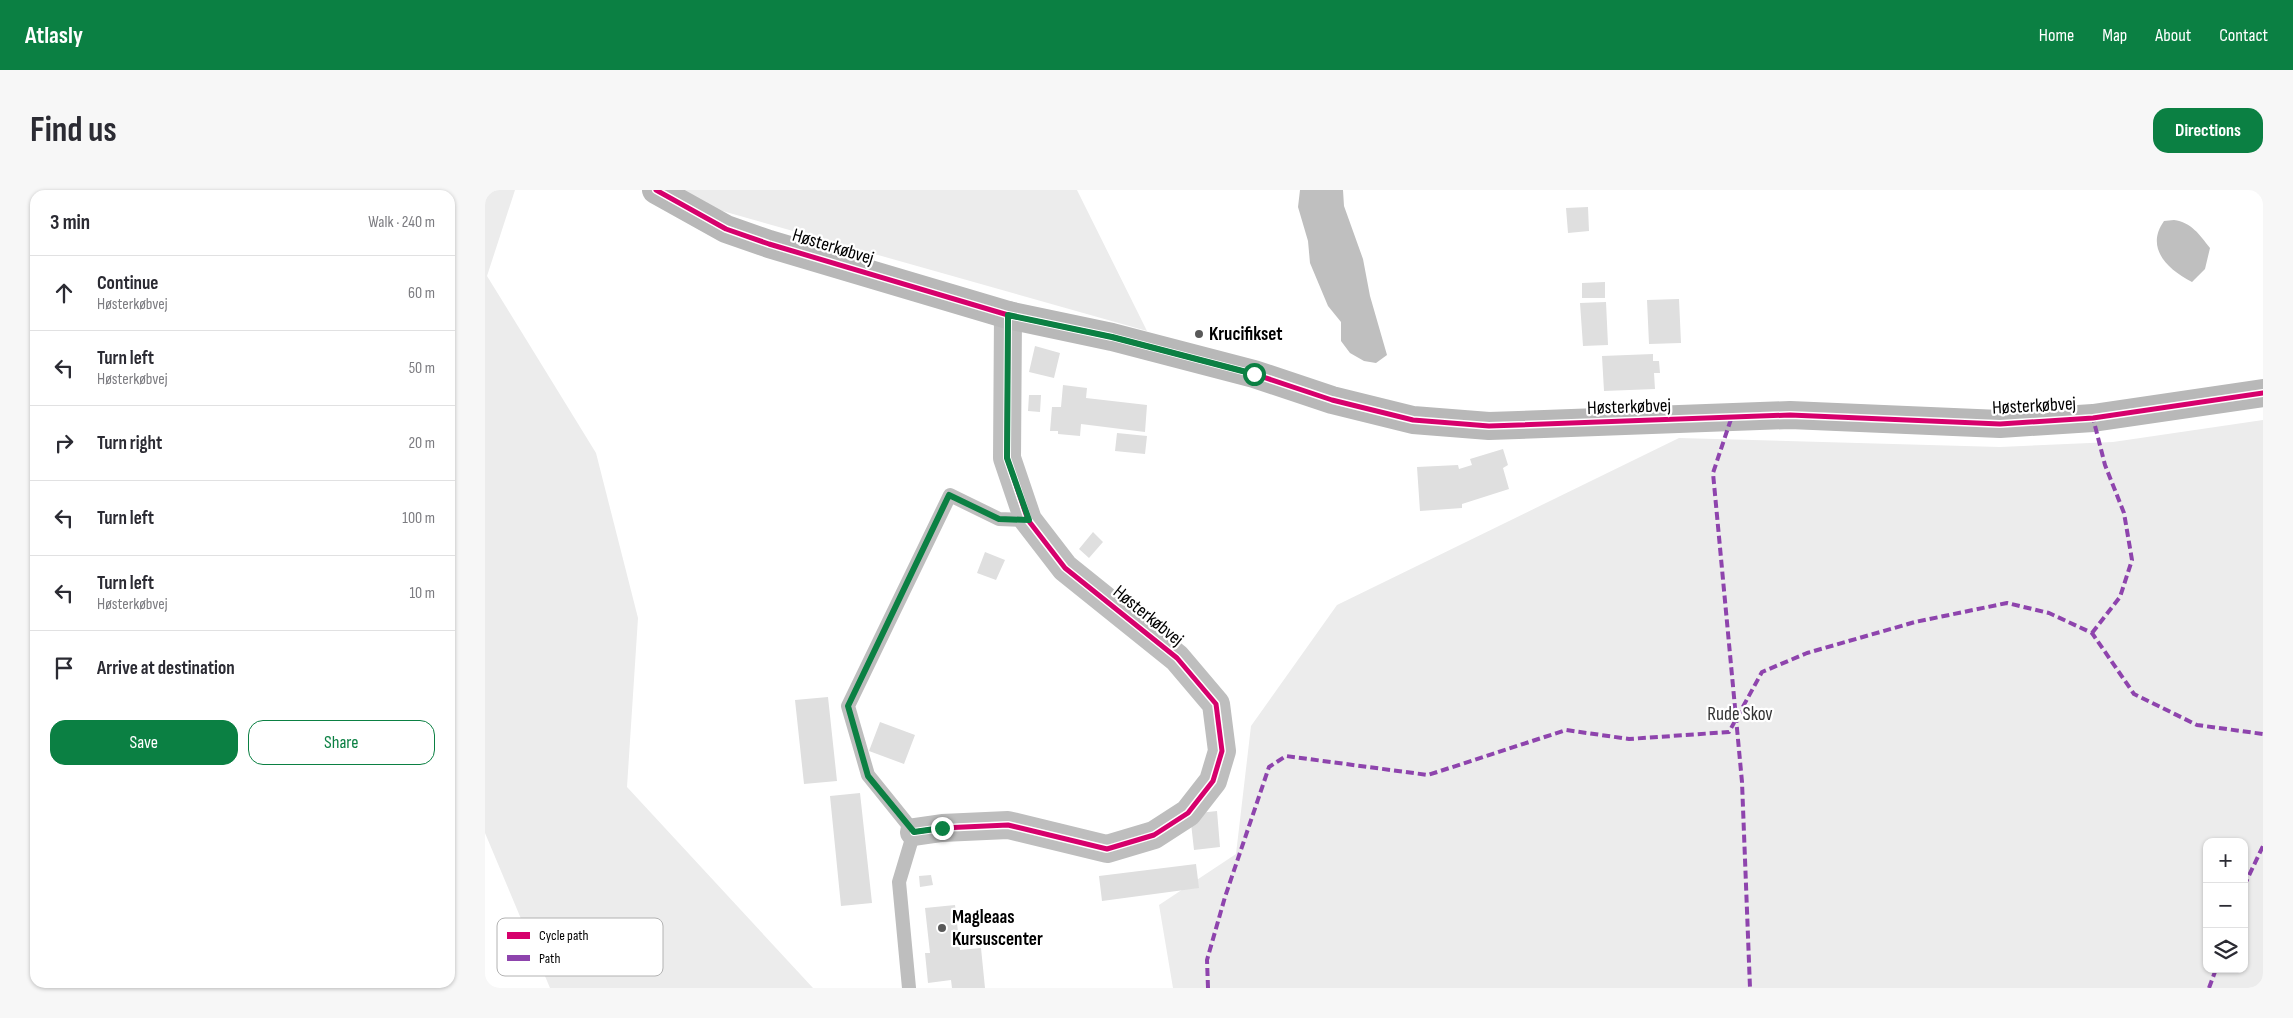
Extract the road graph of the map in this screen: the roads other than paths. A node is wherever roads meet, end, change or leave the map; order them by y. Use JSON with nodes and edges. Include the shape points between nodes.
{"nodes":[{"id":1,"x":656,"y":190,"type":"edge"},
{"id":2,"x":1008,"y":315,"type":"junction"},
{"id":3,"x":2263,"y":393,"type":"edge"},
{"id":4,"x":1029,"y":520,"type":"junction"},
{"id":5,"x":914,"y":832,"type":"junction"},
{"id":6,"x":909,"y":988,"type":"edge"}],
"edges":[{"from":1,"to":2,"type":"street","name":"Høsterkøbvej","via":[[726,229]]},
{"from":2,"to":3,"type":"street","name":"Høsterkøbvej","via":[[1254,374],[1332,400],[1413,420],[1489,426],[1790,415],[2000,424],[2093,418]]},
{"from":2,"to":4,"type":"street","name":"Høsterkøbvej","via":[[1007,458]]},
{"from":4,"to":5,"type":"lane","via":[[999,519],[949,495],[848,706],[868,776]]},
{"from":4,"to":5,"type":"street","name":"Høsterkøbvej","via":[[1065,568],[1177,658],[1215,704],[1221,751],[1213,781],[1181,818],[1154,835],[1107,849],[1007,825]]},
{"from":5,"to":6,"type":"lane","via":[[899,882]]}]}
